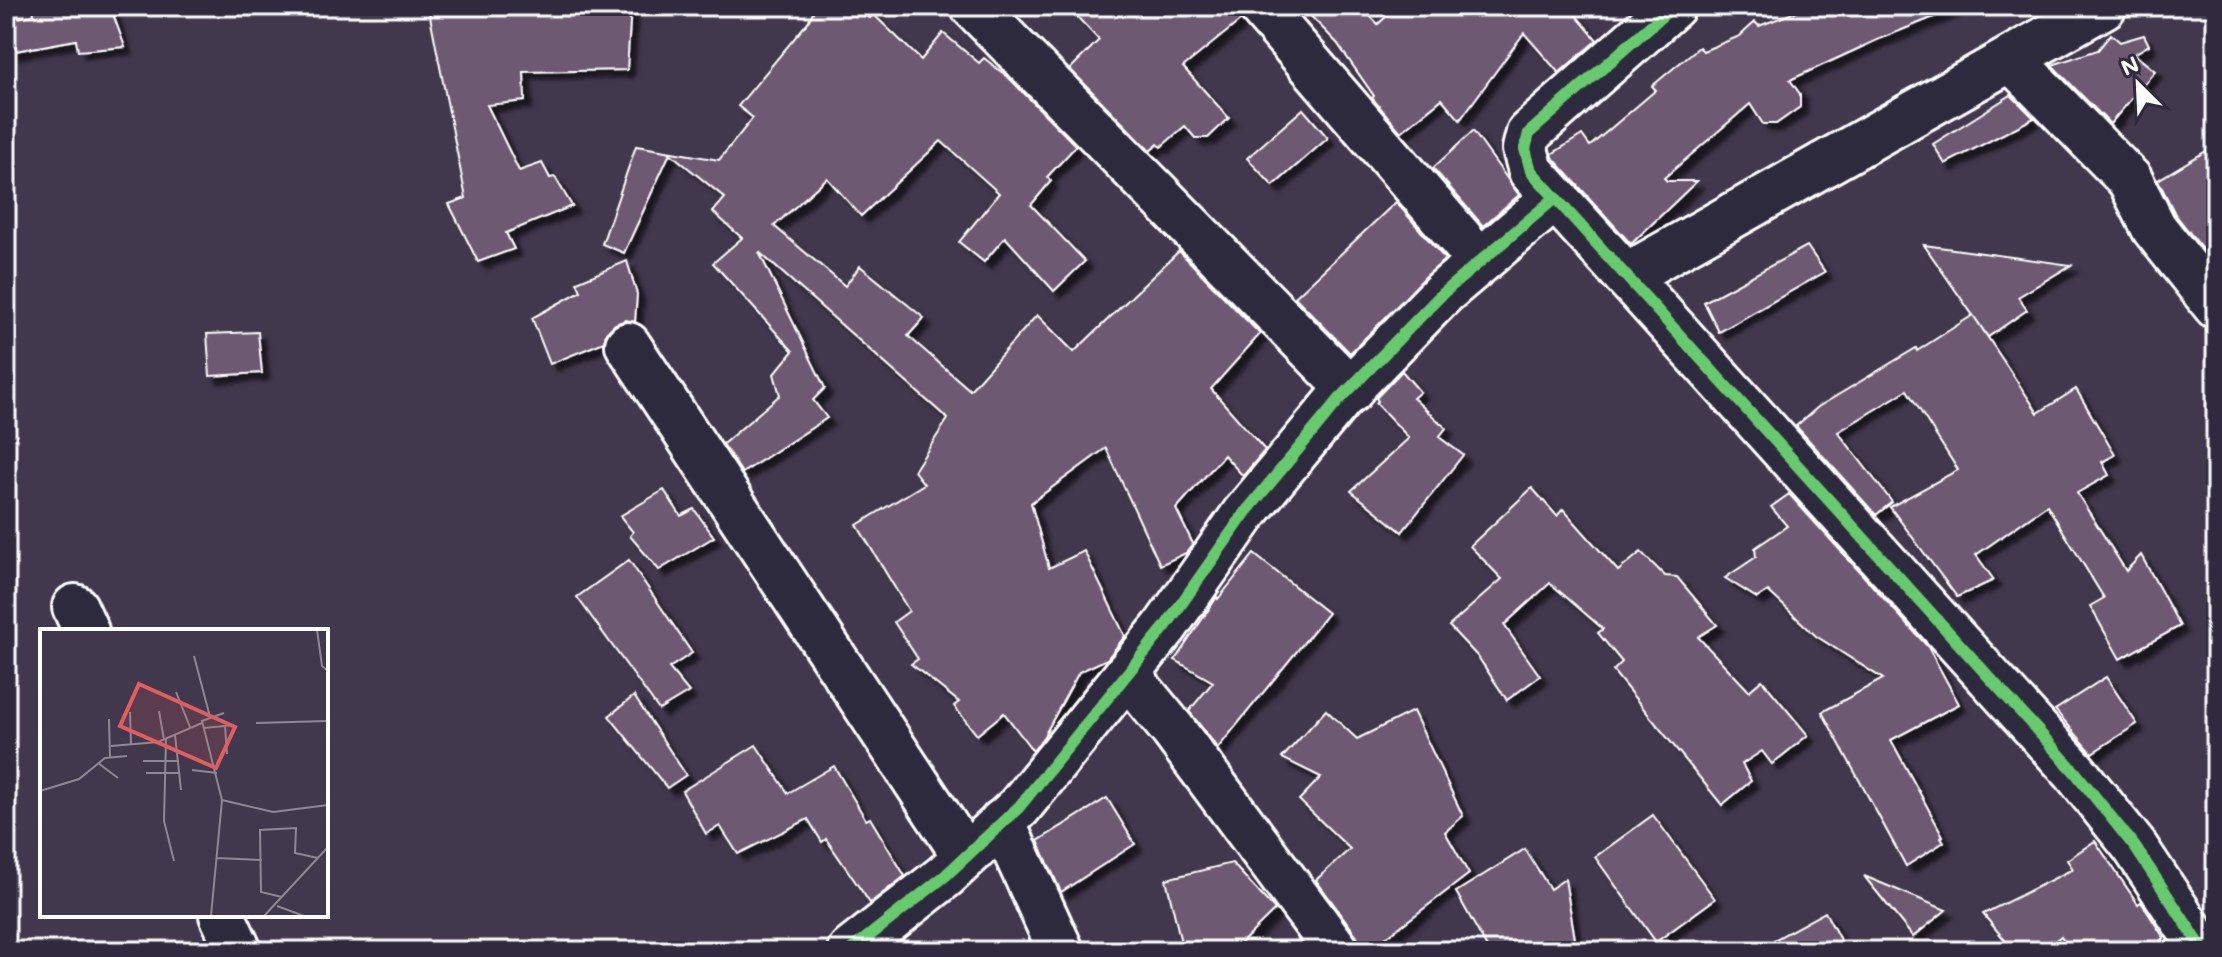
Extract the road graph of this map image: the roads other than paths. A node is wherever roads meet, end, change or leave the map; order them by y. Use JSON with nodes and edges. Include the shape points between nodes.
{"nodes":[{"id":1,"x":973,"y":6,"type":"edge"},
{"id":2,"x":1260,"y":6,"type":"edge"},
{"id":3,"x":2104,"y":6,"type":"edge"},
{"id":4,"x":1656,"y":12,"type":"edge"},
{"id":5,"x":2011,"y":59,"type":"junction"},
{"id":6,"x":1555,"y":198,"type":"junction"},
{"id":7,"x":1480,"y":261,"type":"junction"},
{"id":8,"x":1626,"y":276,"type":"junction"},
{"id":9,"x":2216,"y":306,"type":"edge"},
{"id":10,"x":628,"y":345,"type":"dead end"},
{"id":11,"x":1351,"y":390,"type":"junction"},
{"id":12,"x":1127,"y":674,"type":"junction"},
{"id":13,"x":1002,"y":822,"type":"junction"},
{"id":14,"x":965,"y":856,"type":"junction"},
{"id":15,"x":223,"y":917,"type":"edge"},
{"id":16,"x":239,"y":951,"type":"edge"},
{"id":17,"x":850,"y":951,"type":"edge"},
{"id":18,"x":1061,"y":951,"type":"edge"},
{"id":19,"x":1337,"y":951,"type":"edge"},
{"id":20,"x":2204,"y":951,"type":"edge"}],
"edges":[{"from":1,"to":11,"type":"street"},
{"from":2,"to":7,"type":"street"},
{"from":3,"to":5,"type":"street"},
{"from":4,"to":6,"type":"street","via":[[1529,133],[1525,149],[1531,171]]},
{"from":5,"to":8,"type":"street"},
{"from":5,"to":9,"type":"street","via":[[2130,180],[2154,228]]},
{"from":6,"to":7,"type":"street"},
{"from":6,"to":8,"type":"street"},
{"from":7,"to":11,"type":"street"},
{"from":8,"to":20,"type":"street","via":[[2075,772],[2135,847]]},
{"from":10,"to":14,"type":"street"},
{"from":11,"to":12,"type":"street","via":[[1245,513]]},
{"from":12,"to":13,"type":"street"},
{"from":12,"to":19,"type":"street"},
{"from":13,"to":14,"type":"street"},
{"from":13,"to":18,"type":"street"},
{"from":14,"to":17,"type":"street"},
{"from":15,"to":16,"type":"street"}]}
